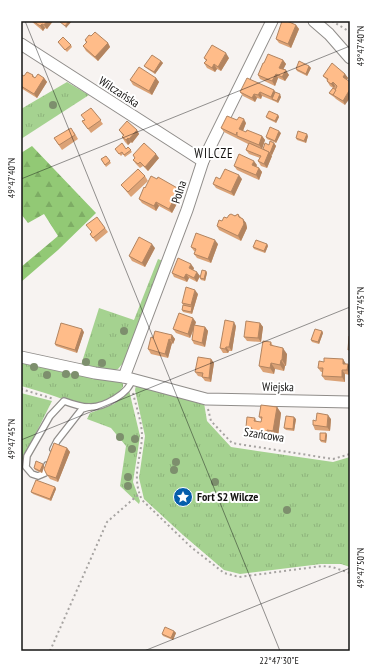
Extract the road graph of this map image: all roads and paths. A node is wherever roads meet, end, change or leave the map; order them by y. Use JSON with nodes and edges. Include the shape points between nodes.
{"nodes":[{"id":1,"x":272,"y":21,"type":"edge"},
{"id":2,"x":314,"y":21,"type":"edge"},
{"id":3,"x":332,"y":21,"type":"edge"},
{"id":4,"x":350,"y":32,"type":"edge"},
{"id":5,"x":21,"y":44,"type":"edge"},
{"id":6,"x":350,"y":58,"type":"edge"},
{"id":7,"x":203,"y":161,"type":"junction"},
{"id":8,"x":21,"y":357,"type":"edge"},
{"id":9,"x":129,"y":380,"type":"junction"},
{"id":10,"x":21,"y":390,"type":"edge"},
{"id":11,"x":206,"y":399,"type":"junction"},
{"id":12,"x":64,"y":402,"type":"junction"},
{"id":13,"x":350,"y":402,"type":"edge"},
{"id":14,"x":89,"y":407,"type":"junction"},
{"id":15,"x":350,"y":454,"type":"edge"},
{"id":16,"x":139,"y":494,"type":"junction"},
{"id":17,"x":350,"y":573,"type":"edge"},
{"id":18,"x":50,"y":651,"type":"edge"}],
"edges":[{"from":1,"to":7,"type":"street","name":"Polna"},
{"from":2,"to":6,"type":"street"},
{"from":3,"to":4,"type":"path"},
{"from":5,"to":7,"type":"street","name":"WiIczańska"},
{"from":7,"to":9,"type":"street","name":"Polna"},
{"from":8,"to":9,"type":"street"},
{"from":9,"to":11,"type":"street"},
{"from":9,"to":14,"type":"lane","via":[[123,393],[96,407]]},
{"from":9,"to":16,"type":"path","via":[[142,435],[136,481]]},
{"from":10,"to":12,"type":"path"},
{"from":11,"to":13,"type":"street","name":"Wiejska"},
{"from":11,"to":15,"type":"path","name":"Szańcowa","via":[[211,421],[232,443],[333,458]]},
{"from":12,"to":14,"type":"lane"},
{"from":12,"to":14,"type":"lane","via":[[50,416],[27,456],[26,467],[32,474],[38,476],[44,473],[57,441],[82,409]]},
{"from":16,"to":17,"type":"path","via":[[142,500],[191,547],[224,573],[239,577],[322,566]]},
{"from":16,"to":18,"type":"path","via":[[107,522]]}]}
